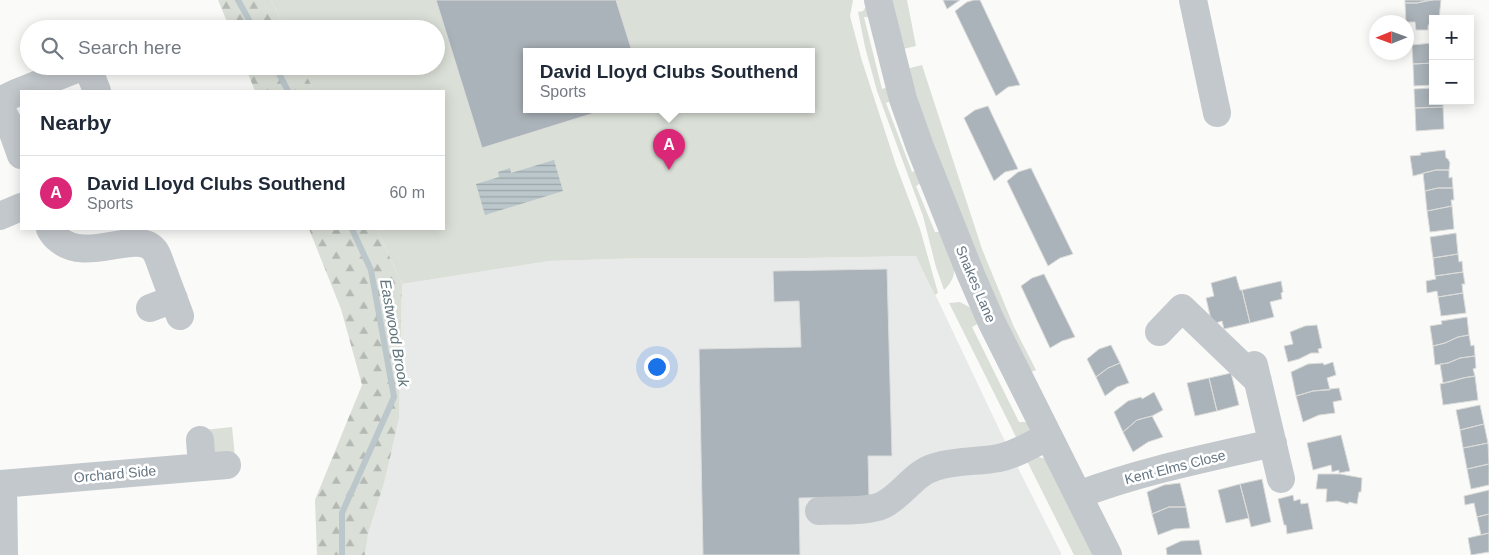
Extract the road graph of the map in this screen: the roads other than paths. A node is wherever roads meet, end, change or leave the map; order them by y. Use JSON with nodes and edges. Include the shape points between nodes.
{"nodes":[{"id":1,"x":878,"y":0,"type":"edge"},
{"id":2,"x":1193,"y":0,"type":"edge"},
{"id":3,"x":62,"y":75,"type":"edge"},
{"id":4,"x":89,"y":75,"type":"edge"},
{"id":5,"x":24,"y":90,"type":"edge"},
{"id":6,"x":97,"y":90,"type":"edge"},
{"id":7,"x":20,"y":91,"type":"edge"},
{"id":8,"x":0,"y":101,"type":"edge"},
{"id":9,"x":0,"y":107,"type":"edge"},
{"id":10,"x":1217,"y":114,"type":"dead end"},
{"id":11,"x":20,"y":152,"type":"edge"},
{"id":12,"x":20,"y":208,"type":"edge"},
{"id":13,"x":0,"y":216,"type":"edge"},
{"id":14,"x":51,"y":230,"type":"edge"},
{"id":15,"x":168,"y":307,"type":"dead end"},
{"id":16,"x":1159,"y":332,"type":"dead end"},
{"id":17,"x":1048,"y":436,"type":"junction"},
{"id":18,"x":1273,"y":443,"type":"junction"},
{"id":19,"x":210,"y":457,"type":"dead end"},
{"id":20,"x":1282,"y":479,"type":"dead end"},
{"id":21,"x":2,"y":484,"type":"edge"},
{"id":22,"x":1078,"y":495,"type":"junction"},
{"id":23,"x":819,"y":511,"type":"dead end"},
{"id":24,"x":4,"y":555,"type":"edge"},
{"id":25,"x":1108,"y":555,"type":"edge"}],
"edges":[{"from":1,"to":17,"type":"street","name":"Snakes Lane","via":[[903,99],[920,148],[971,276]]},
{"from":2,"to":10,"type":"street"},
{"from":3,"to":5,"type":"street"},
{"from":4,"to":6,"type":"street"},
{"from":7,"to":8,"type":"street"},
{"from":9,"to":11,"type":"street"},
{"from":12,"to":13,"type":"street"},
{"from":14,"to":15,"type":"street","via":[[71,247],[102,248],[135,242],[149,246],[160,262]]},
{"from":16,"to":18,"type":"street","via":[[1182,308],[1255,369]]},
{"from":17,"to":22,"type":"street","name":"Snakes Lane"},
{"from":17,"to":23,"type":"street","via":[[1012,454],[929,469],[876,508]]},
{"from":18,"to":20,"type":"street"},
{"from":18,"to":22,"type":"street","name":"Kent Elms Close","via":[[1152,471]]},
{"from":19,"to":21,"type":"street","name":"Orchard Side"},
{"from":21,"to":24,"type":"street","name":"Orchard Side"},
{"from":22,"to":25,"type":"street","name":"Snakes Lane"}]}
